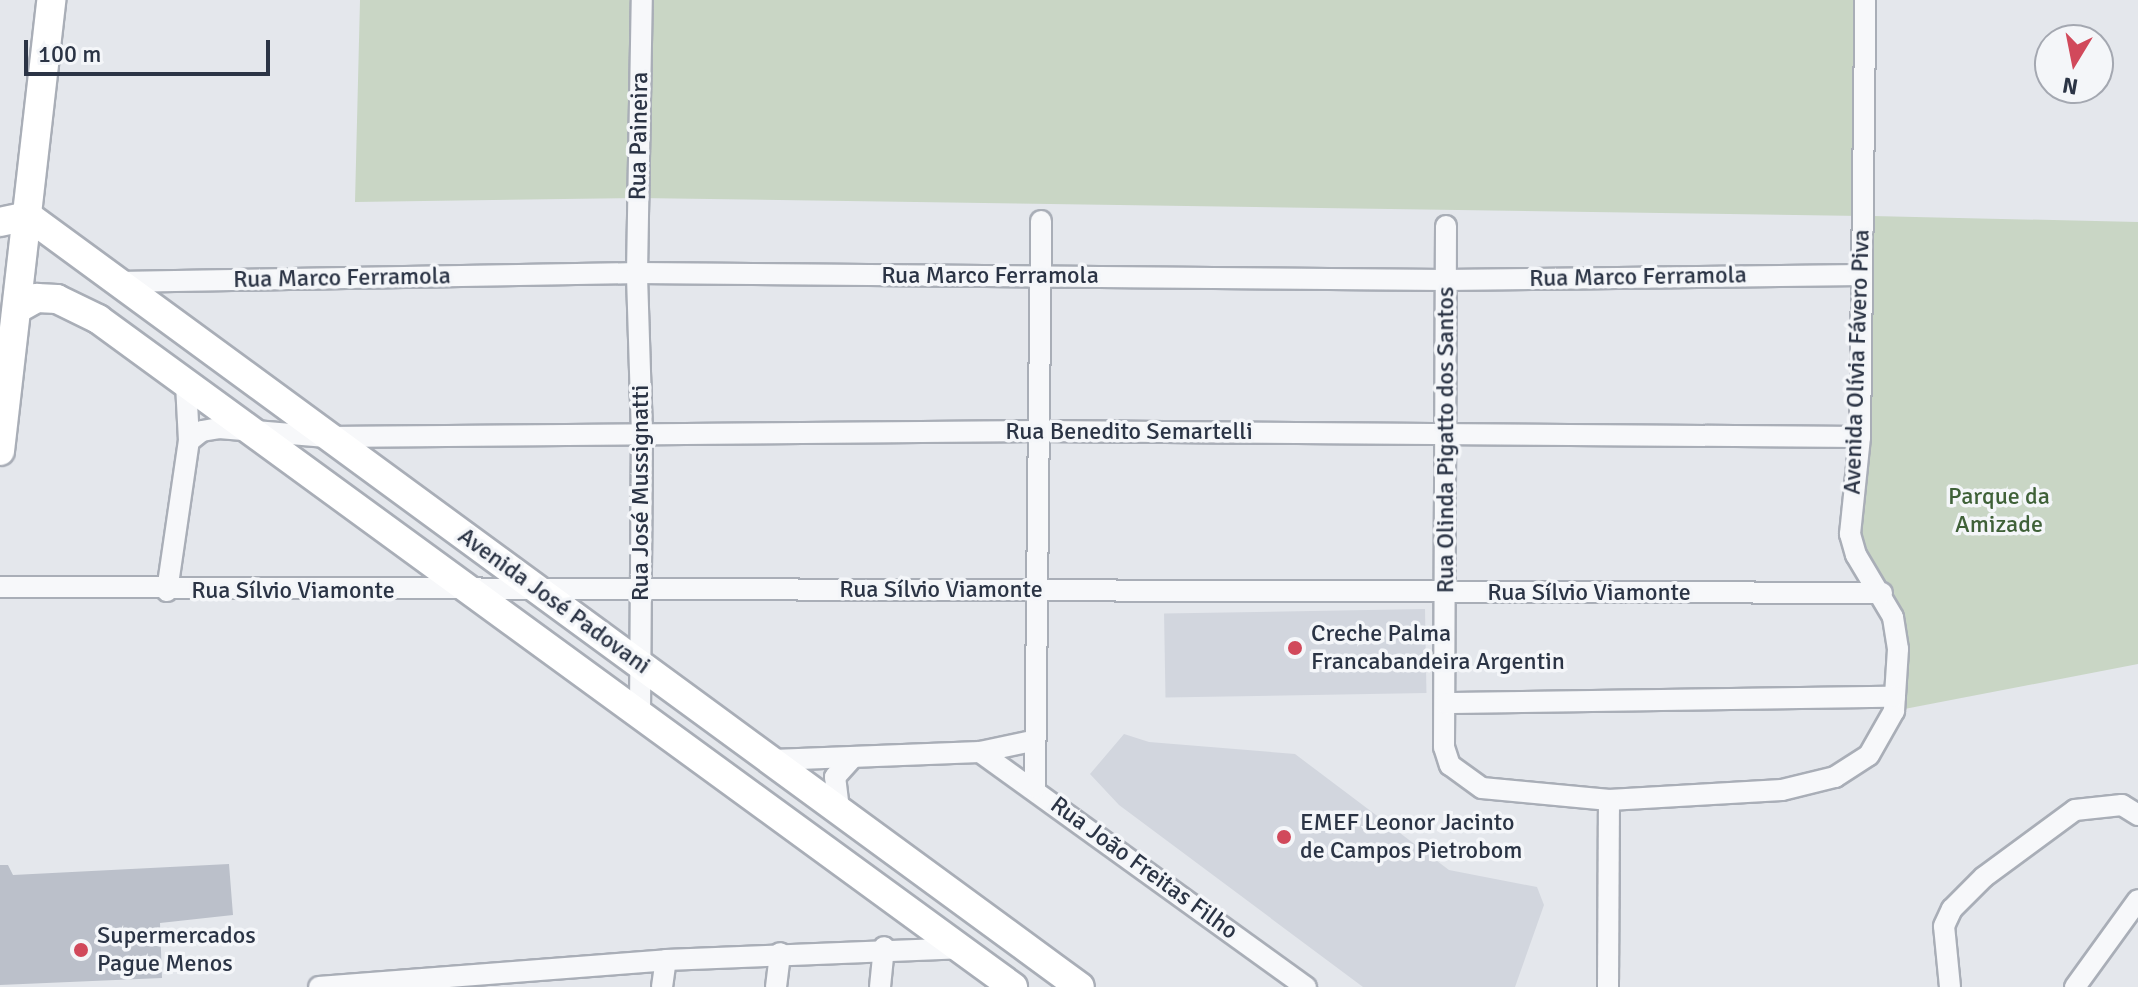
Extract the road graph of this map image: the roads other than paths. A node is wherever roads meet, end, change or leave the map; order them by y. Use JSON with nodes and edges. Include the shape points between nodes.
{"nodes":[{"id":1,"x":38,"y":0,"type":"edge"},
{"id":2,"x":51,"y":0,"type":"edge"},
{"id":3,"x":642,"y":0,"type":"edge"},
{"id":4,"x":1865,"y":0,"type":"edge"},
{"id":5,"x":33,"y":173,"type":"junction"},
{"id":6,"x":28,"y":216,"type":"junction"},
{"id":7,"x":1041,"y":221,"type":"dead end"},
{"id":8,"x":0,"y":222,"type":"edge"},
{"id":9,"x":1446,"y":226,"type":"dead end"},
{"id":10,"x":637,"y":273,"type":"junction"},
{"id":11,"x":1862,"y":275,"type":"junction"},
{"id":12,"x":1041,"y":276,"type":"junction"},
{"id":13,"x":1445,"y":280,"type":"junction"},
{"id":14,"x":118,"y":282,"type":"junction"},
{"id":15,"x":17,"y":309,"type":"junction"},
{"id":16,"x":98,"y":319,"type":"junction"},
{"id":17,"x":186,"y":384,"type":"junction"},
{"id":18,"x":1040,"y":431,"type":"junction"},
{"id":19,"x":1445,"y":432,"type":"junction"},
{"id":20,"x":250,"y":433,"type":"junction"},
{"id":21,"x":642,"y":435,"type":"junction"},
{"id":22,"x":327,"y":437,"type":"junction"},
{"id":23,"x":398,"y":437,"type":"junction"},
{"id":24,"x":1860,"y":437,"type":"junction"},
{"id":25,"x":189,"y":441,"type":"junction"},
{"id":26,"x":0,"y":451,"type":"edge"},
{"id":27,"x":386,"y":480,"type":"junction"},
{"id":28,"x":0,"y":587,"type":"edge"},
{"id":29,"x":468,"y":590,"type":"junction"},
{"id":30,"x":1039,"y":590,"type":"junction"},
{"id":31,"x":167,"y":591,"type":"junction"},
{"id":32,"x":643,"y":591,"type":"junction"},
{"id":33,"x":540,"y":592,"type":"junction"},
{"id":34,"x":1446,"y":593,"type":"junction"},
{"id":35,"x":1882,"y":593,"type":"junction"},
{"id":36,"x":639,"y":662,"type":"junction"},
{"id":37,"x":1445,"y":703,"type":"junction"},
{"id":38,"x":1894,"y":704,"type":"junction"},
{"id":39,"x":640,"y":713,"type":"junction"},
{"id":40,"x":1032,"y":741,"type":"junction"},
{"id":41,"x":980,"y":752,"type":"junction"},
{"id":42,"x":853,"y":757,"type":"junction"},
{"id":43,"x":773,"y":760,"type":"junction"},
{"id":44,"x":1035,"y":788,"type":"junction"},
{"id":45,"x":1609,"y":800,"type":"junction"},
{"id":46,"x":839,"y":809,"type":"junction"},
{"id":47,"x":2138,"y":815,"type":"edge"},
{"id":48,"x":2138,"y":900,"type":"edge"},
{"id":49,"x":904,"y":907,"type":"junction"},
{"id":50,"x":884,"y":947,"type":"junction"},
{"id":51,"x":960,"y":948,"type":"junction"},
{"id":52,"x":780,"y":953,"type":"junction"},
{"id":53,"x":666,"y":960,"type":"junction"},
{"id":54,"x":551,"y":978,"type":"edge"},
{"id":55,"x":1280,"y":980,"type":"edge"},
{"id":56,"x":436,"y":982,"type":"edge"},
{"id":57,"x":1003,"y":983,"type":"edge"},
{"id":58,"x":319,"y":987,"type":"edge"},
{"id":59,"x":662,"y":987,"type":"edge"},
{"id":60,"x":776,"y":987,"type":"edge"},
{"id":61,"x":880,"y":987,"type":"edge"},
{"id":62,"x":1080,"y":987,"type":"edge"},
{"id":63,"x":1306,"y":987,"type":"edge"},
{"id":64,"x":1608,"y":987,"type":"edge"},
{"id":65,"x":1950,"y":987,"type":"edge"},
{"id":66,"x":2075,"y":987,"type":"edge"}],
"edges":[{"from":1,"to":5,"type":"street","via":[[19,153]]},
{"from":2,"to":5,"type":"street"},
{"from":3,"to":10,"type":"street","name":"Rua Paineira"},
{"from":4,"to":11,"type":"street","name":"Avenida Olívia Fávero Piva"},
{"from":5,"to":6,"type":"street"},
{"from":6,"to":8,"type":"street"},
{"from":6,"to":14,"type":"street","name":"Avenida José Padovani"},
{"from":6,"to":15,"type":"street"},
{"from":7,"to":12,"type":"street"},
{"from":9,"to":13,"type":"street","name":"Rua Olinda Pigatto dos Santos"},
{"from":10,"to":12,"type":"street","name":"Rua Marco Ferramola"},
{"from":10,"to":14,"type":"street","name":"Rua Marco Ferramola"},
{"from":10,"to":21,"type":"street","name":"Rua José Mussignatti"},
{"from":11,"to":13,"type":"street","name":"Rua Marco Ferramola"},
{"from":11,"to":24,"type":"street","name":"Avenida Olívia Fávero Piva"},
{"from":12,"to":13,"type":"street","name":"Rua Marco Ferramola"},
{"from":12,"to":18,"type":"street"},
{"from":13,"to":19,"type":"street","name":"Rua Olinda Pigatto dos Santos"},
{"from":14,"to":16,"type":"street","via":[[98,284],[91,292],[90,305]]},
{"from":14,"to":22,"type":"street","name":"Avenida José Padovani"},
{"from":15,"to":16,"type":"street","name":"Avenida José Padovani","via":[[37,298],[57,299]]},
{"from":15,"to":26,"type":"street"},
{"from":16,"to":17,"type":"street","name":"Avenida José Padovani"},
{"from":17,"to":20,"type":"street","name":"Avenida José Padovani"},
{"from":17,"to":25,"type":"street"},
{"from":18,"to":19,"type":"street","name":"Rua Benedito Semartelli"},
{"from":18,"to":21,"type":"street","name":"Rua Benedito Semartelli"},
{"from":18,"to":30,"type":"street"},
{"from":19,"to":24,"type":"street","name":"Rua Benedito Semartelli"},
{"from":19,"to":34,"type":"street","name":"Rua Olinda Pigatto dos Santos"},
{"from":20,"to":22,"type":"street","name":"Rua Benedito Semartelli"},
{"from":20,"to":25,"type":"street","name":"Rua Benedito Semartelli","via":[[219,428],[202,431]]},
{"from":20,"to":29,"type":"street","name":"Avenida José Padovani"},
{"from":21,"to":23,"type":"street","name":"Rua Benedito Semartelli"},
{"from":21,"to":32,"type":"street","name":"Rua José Mussignatti"},
{"from":22,"to":23,"type":"street","name":"Rua Benedito Semartelli"},
{"from":22,"to":27,"type":"street","name":"Avenida José Padovani"},
{"from":23,"to":27,"type":"street","via":[[386,454]]},
{"from":24,"to":35,"type":"street","name":"Avenida Olívia Fávero Piva","via":[[1850,534],[1856,555]]},
{"from":25,"to":31,"type":"street"},
{"from":27,"to":33,"type":"street","name":"Avenida José Padovani"},
{"from":28,"to":31,"type":"street","name":"Rua Sílvio Viamonte"},
{"from":29,"to":31,"type":"street","name":"Rua Sílvio Viamonte"},
{"from":29,"to":33,"type":"street","name":"Rua Sílvio Viamonte"},
{"from":29,"to":39,"type":"street","name":"Avenida José Padovani"},
{"from":30,"to":32,"type":"street","name":"Rua Sílvio Viamonte"},
{"from":30,"to":34,"type":"street","name":"Rua Sílvio Viamonte"},
{"from":30,"to":40,"type":"street"},
{"from":32,"to":33,"type":"street","name":"Rua Sílvio Viamonte"},
{"from":32,"to":36,"type":"street","name":"Rua José Mussignatti"},
{"from":33,"to":36,"type":"street","name":"Avenida José Padovani"},
{"from":34,"to":35,"type":"street","name":"Rua Sílvio Viamonte"},
{"from":34,"to":37,"type":"street","name":"Rua Olinda Pigatto dos Santos"},
{"from":35,"to":38,"type":"street","name":"Avenida Olívia Fávero Piva","via":[[1898,649]]},
{"from":36,"to":39,"type":"street","name":"Rua José Mussignatti"},
{"from":36,"to":43,"type":"street","name":"Avenida José Padovani"},
{"from":37,"to":38,"type":"street"},
{"from":37,"to":45,"type":"street","name":"Rua Olinda Pigatto dos Santos","via":[[1444,747],[1450,765],[1469,782],[1503,791]]},
{"from":38,"to":45,"type":"street","name":"Rua Olinda Pigatto dos Santos","via":[[1869,755],[1835,777],[1782,790]]},
{"from":39,"to":49,"type":"street","name":"Avenida José Padovani"},
{"from":40,"to":41,"type":"street"},
{"from":40,"to":44,"type":"street"},
{"from":41,"to":42,"type":"street"},
{"from":41,"to":44,"type":"street","name":"Rua João Freitas Filho"},
{"from":42,"to":43,"type":"street"},
{"from":42,"to":46,"type":"street","via":[[835,777]]},
{"from":43,"to":46,"type":"street","name":"Avenida José Padovani"},
{"from":44,"to":55,"type":"street","name":"Rua João Freitas Filho"},
{"from":45,"to":64,"type":"street"},
{"from":46,"to":62,"type":"street","name":"Avenida José Padovani"},
{"from":47,"to":65,"type":"street","via":[[2122,805],[2075,810],[1984,877],[1952,909],[1944,926]]},
{"from":48,"to":66,"type":"street"},
{"from":49,"to":50,"type":"street","via":[[901,931]]},
{"from":49,"to":51,"type":"street","name":"Avenida José Padovani"},
{"from":50,"to":51,"type":"street"},
{"from":50,"to":52,"type":"street"},
{"from":50,"to":61,"type":"street"},
{"from":51,"to":57,"type":"street","name":"Avenida José Padovani"},
{"from":52,"to":53,"type":"street"},
{"from":52,"to":60,"type":"street"},
{"from":53,"to":54,"type":"street"},
{"from":53,"to":59,"type":"street"},
{"from":54,"to":56,"type":"street"},
{"from":55,"to":63,"type":"street","name":"Rua João Freitas Filho"},
{"from":56,"to":58,"type":"street"}]}
